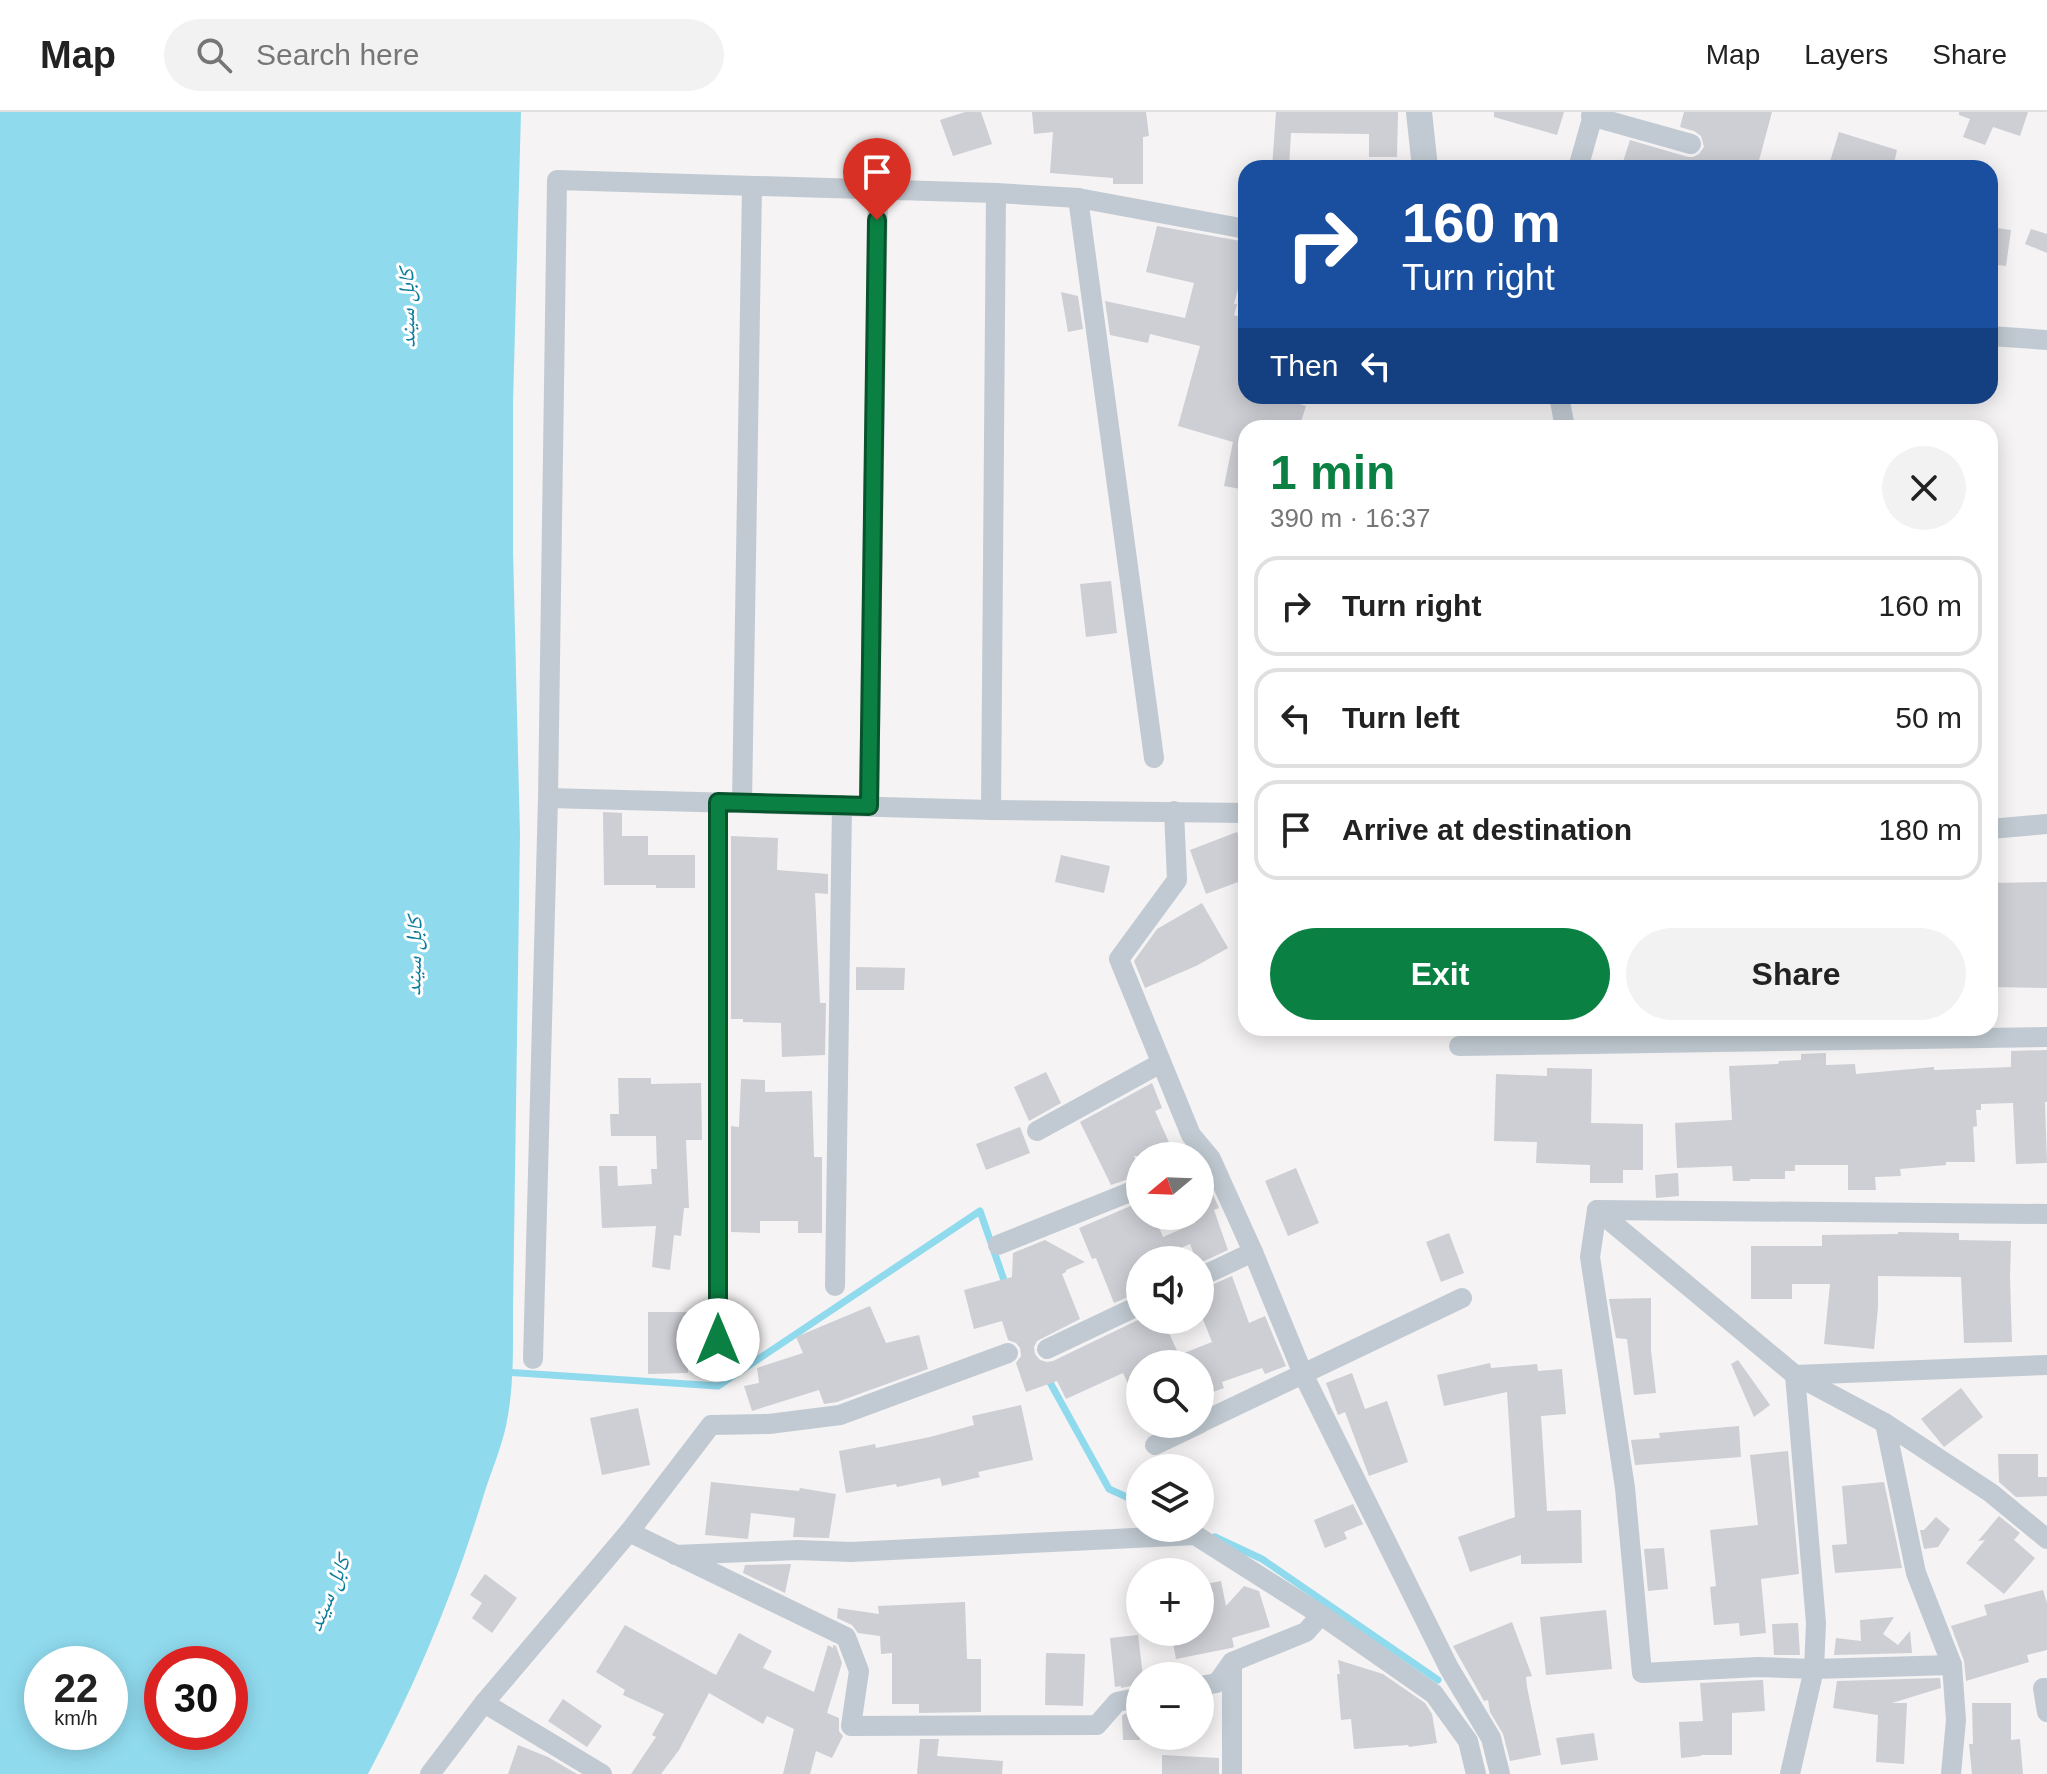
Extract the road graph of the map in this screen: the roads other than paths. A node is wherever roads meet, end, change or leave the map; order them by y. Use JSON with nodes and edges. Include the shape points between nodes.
{"nodes":[{"id":1,"x":1419,"y":112,"type":"edge"},
{"id":2,"x":1593,"y":114,"type":"edge"},
{"id":3,"x":1691,"y":144,"type":"dead end"},
{"id":4,"x":1424,"y":160,"type":"edge"},
{"id":5,"x":1580,"y":160,"type":"edge"},
{"id":6,"x":752,"y":186,"type":"junction"},
{"id":7,"x":878,"y":190,"type":"junction"},
{"id":8,"x":996,"y":193,"type":"junction"},
{"id":9,"x":1078,"y":198,"type":"junction"},
{"id":10,"x":1238,"y":228,"type":"edge"},
{"id":11,"x":1998,"y":337,"type":"edge"},
{"id":12,"x":2047,"y":340,"type":"edge"},
{"id":13,"x":1154,"y":758,"type":"dead end"},
{"id":14,"x":548,"y":798,"type":"junction"},
{"id":15,"x":718,"y":802,"type":"junction"},
{"id":16,"x":742,"y":803,"type":"junction"},
{"id":17,"x":842,"y":805,"type":"junction"},
{"id":18,"x":869,"y":806,"type":"junction"},
{"id":19,"x":991,"y":810,"type":"junction"},
{"id":20,"x":1174,"y":811,"type":"junction"},
{"id":21,"x":1238,"y":813,"type":"edge"},
{"id":22,"x":2047,"y":824,"type":"edge"},
{"id":23,"x":1998,"y":828,"type":"edge"},
{"id":24,"x":2047,"y":1037,"type":"edge"},
{"id":25,"x":1459,"y":1046,"type":"dead end"},
{"id":26,"x":1161,"y":1063,"type":"junction"},
{"id":27,"x":1037,"y":1131,"type":"dead end"},
{"id":28,"x":1195,"y":1142,"type":"edge"},
{"id":29,"x":1214,"y":1178,"type":"edge"},
{"id":30,"x":1126,"y":1194,"type":"edge"},
{"id":31,"x":1597,"y":1210,"type":"junction"},
{"id":32,"x":2047,"y":1214,"type":"edge"},
{"id":33,"x":998,"y":1245,"type":"dead end"},
{"id":34,"x":1253,"y":1252,"type":"junction"},
{"id":35,"x":1214,"y":1270,"type":"edge"},
{"id":36,"x":835,"y":1286,"type":"dead end"},
{"id":37,"x":1462,"y":1298,"type":"dead end"},
{"id":38,"x":1126,"y":1312,"type":"edge"},
{"id":39,"x":1047,"y":1349,"type":"dead end"},
{"id":40,"x":1008,"y":1353,"type":"dead end"},
{"id":41,"x":533,"y":1359,"type":"dead end"},
{"id":42,"x":2047,"y":1365,"type":"edge"},
{"id":43,"x":718,"y":1372,"type":"dead end"},
{"id":44,"x":1303,"y":1374,"type":"junction"},
{"id":45,"x":1795,"y":1375,"type":"junction"},
{"id":46,"x":1214,"y":1417,"type":"edge"},
{"id":47,"x":1885,"y":1423,"type":"junction"},
{"id":48,"x":1170,"y":1438,"type":"edge"},
{"id":49,"x":1155,"y":1445,"type":"dead end"},
{"id":50,"x":629,"y":1532,"type":"junction"},
{"id":51,"x":2047,"y":1539,"type":"edge"},
{"id":52,"x":675,"y":1555,"type":"junction"},
{"id":53,"x":1321,"y":1615,"type":"junction"},
{"id":54,"x":1232,"y":1662,"type":"junction"},
{"id":55,"x":1952,"y":1665,"type":"junction"},
{"id":56,"x":1814,"y":1669,"type":"junction"},
{"id":57,"x":1214,"y":1684,"type":"edge"},
{"id":58,"x":2047,"y":1688,"type":"edge"},
{"id":59,"x":1126,"y":1700,"type":"edge"},
{"id":60,"x":484,"y":1703,"type":"junction"},
{"id":61,"x":2047,"y":1712,"type":"edge"},
{"id":62,"x":430,"y":1774,"type":"edge"},
{"id":63,"x":602,"y":1774,"type":"edge"},
{"id":64,"x":1232,"y":1774,"type":"edge"},
{"id":65,"x":1476,"y":1774,"type":"edge"},
{"id":66,"x":1500,"y":1774,"type":"edge"},
{"id":67,"x":1790,"y":1774,"type":"edge"},
{"id":68,"x":1951,"y":1774,"type":"edge"}],
"edges":[{"from":1,"to":4,"type":"street"},
{"from":2,"to":3,"type":"street"},
{"from":2,"to":5,"type":"street"},
{"from":6,"to":7,"type":"street"},
{"from":6,"to":14,"type":"street","via":[[557,180]]},
{"from":6,"to":16,"type":"street"},
{"from":7,"to":8,"type":"street"},
{"from":7,"to":18,"type":"street"},
{"from":8,"to":9,"type":"street"},
{"from":8,"to":19,"type":"street"},
{"from":9,"to":10,"type":"street"},
{"from":9,"to":13,"type":"street"},
{"from":11,"to":12,"type":"street"},
{"from":14,"to":15,"type":"street"},
{"from":14,"to":41,"type":"street"},
{"from":15,"to":16,"type":"street"},
{"from":15,"to":43,"type":"street"},
{"from":16,"to":17,"type":"street"},
{"from":17,"to":18,"type":"street"},
{"from":17,"to":36,"type":"street"},
{"from":18,"to":19,"type":"street"},
{"from":19,"to":20,"type":"street"},
{"from":20,"to":21,"type":"street"},
{"from":20,"to":26,"type":"street","via":[[1177,880],[1119,959]]},
{"from":22,"to":23,"type":"street"},
{"from":24,"to":25,"type":"street"},
{"from":26,"to":27,"type":"street"},
{"from":26,"to":28,"type":"street"},
{"from":29,"to":34,"type":"street"},
{"from":30,"to":33,"type":"street"},
{"from":31,"to":32,"type":"street"},
{"from":31,"to":45,"type":"street"},
{"from":31,"to":56,"type":"street","via":[[1590,1257],[1625,1488],[1642,1673]]},
{"from":34,"to":35,"type":"street"},
{"from":34,"to":44,"type":"street"},
{"from":37,"to":44,"type":"street"},
{"from":38,"to":39,"type":"street"},
{"from":40,"to":50,"type":"street","via":[[840,1415],[711,1425]]},
{"from":42,"to":45,"type":"street"},
{"from":44,"to":46,"type":"street"},
{"from":44,"to":66,"type":"street","via":[[1449,1668],[1491,1738]]},
{"from":45,"to":47,"type":"street"},
{"from":45,"to":56,"type":"street","via":[[1816,1623]]},
{"from":47,"to":51,"type":"street","via":[[1991,1493]]},
{"from":47,"to":55,"type":"street","via":[[1916,1573]]},
{"from":48,"to":49,"type":"street"},
{"from":50,"to":52,"type":"street"},
{"from":50,"to":60,"type":"street"},
{"from":52,"to":53,"type":"street","via":[[1195,1535]]},
{"from":52,"to":59,"type":"street","via":[[846,1637],[859,1671],[851,1726],[1097,1725],[1117,1702]]},
{"from":53,"to":54,"type":"street","via":[[1306,1632]]},
{"from":53,"to":65,"type":"street","via":[[1434,1694],[1468,1741]]},
{"from":54,"to":57,"type":"street"},
{"from":54,"to":64,"type":"street"},
{"from":55,"to":56,"type":"street"},
{"from":55,"to":68,"type":"street","via":[[1956,1720]]},
{"from":56,"to":67,"type":"street"},
{"from":58,"to":61,"type":"street"},
{"from":60,"to":62,"type":"street"},
{"from":60,"to":63,"type":"street"}]}
